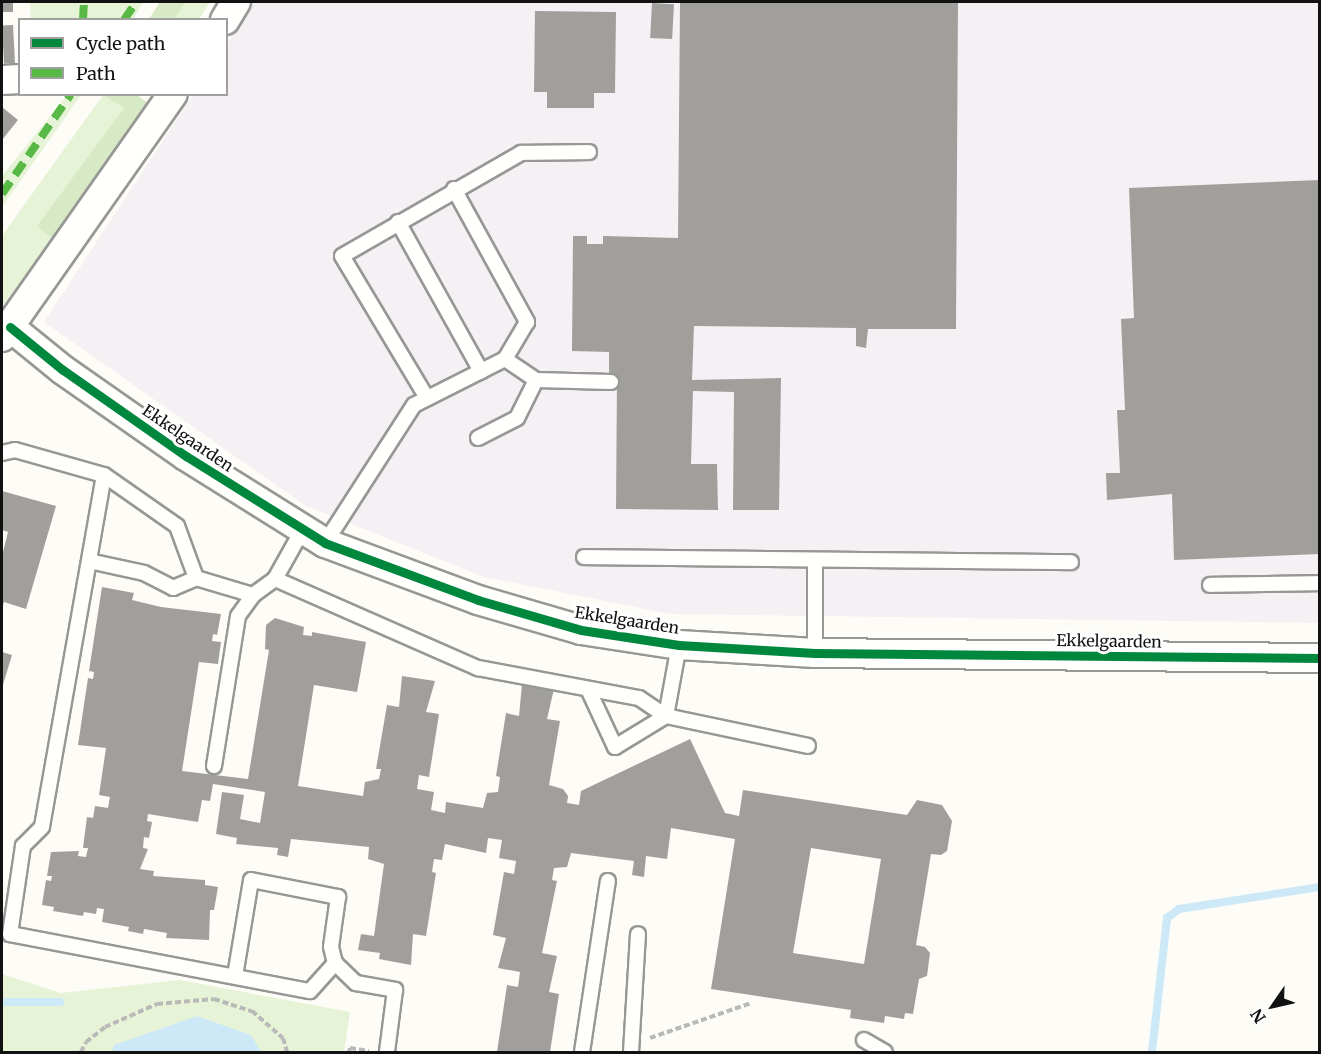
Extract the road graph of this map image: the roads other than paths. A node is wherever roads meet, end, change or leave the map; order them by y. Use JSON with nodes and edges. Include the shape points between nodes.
{"nodes":[{"id":1,"x":236,"y":2,"type":"edge"},
{"id":2,"x":226,"y":18,"type":"edge"},
{"id":3,"x":18,"y":79,"type":"edge"},
{"id":4,"x":2,"y":80,"type":"edge"},
{"id":5,"x":172,"y":96,"type":"edge"},
{"id":6,"x":589,"y":152,"type":"dead end"},
{"id":7,"x":453,"y":189,"type":"junction"},
{"id":8,"x":398,"y":222,"type":"junction"},
{"id":9,"x":6,"y":332,"type":"edge"},
{"id":10,"x":505,"y":359,"type":"junction"},
{"id":11,"x":481,"y":371,"type":"junction"},
{"id":12,"x":536,"y":380,"type":"junction"},
{"id":13,"x":611,"y":382,"type":"dead end"},
{"id":14,"x":427,"y":398,"type":"junction"},
{"id":15,"x":478,"y":438,"type":"dead end"},
{"id":16,"x":2,"y":453,"type":"edge"},
{"id":17,"x":104,"y":475,"type":"junction"},
{"id":18,"x":314,"y":536,"type":"junction"},
{"id":19,"x":584,"y":557,"type":"dead end"},
{"id":20,"x":815,"y":560,"type":"junction"},
{"id":21,"x":89,"y":561,"type":"junction"},
{"id":22,"x":1071,"y":562,"type":"dead end"},
{"id":23,"x":196,"y":578,"type":"junction"},
{"id":24,"x":275,"y":579,"type":"junction"},
{"id":25,"x":1320,"y":583,"type":"edge"},
{"id":26,"x":1210,"y":585,"type":"dead end"},
{"id":27,"x":254,"y":595,"type":"junction"},
{"id":28,"x":679,"y":645,"type":"junction"},
{"id":29,"x":815,"y":653,"type":"junction"},
{"id":30,"x":1320,"y":658,"type":"edge"},
{"id":31,"x":588,"y":689,"type":"junction"},
{"id":32,"x":666,"y":716,"type":"junction"},
{"id":33,"x":808,"y":746,"type":"dead end"},
{"id":34,"x":214,"y":766,"type":"dead end"},
{"id":35,"x":608,"y":881,"type":"dead end"},
{"id":36,"x":638,"y":934,"type":"dead end"},
{"id":37,"x":335,"y":963,"type":"junction"},
{"id":38,"x":235,"y":976,"type":"junction"},
{"id":39,"x":864,"y":1040,"type":"dead end"},
{"id":40,"x":387,"y":1053,"type":"edge"},
{"id":41,"x":582,"y":1053,"type":"edge"},
{"id":42,"x":631,"y":1053,"type":"edge"},
{"id":43,"x":885,"y":1053,"type":"edge"}],
"edges":[{"from":1,"to":2,"type":"street"},
{"from":3,"to":4,"type":"street"},
{"from":5,"to":9,"type":"street","name":"Ekkelgaarden"},
{"from":6,"to":7,"type":"lane","via":[[521,153]]},
{"from":7,"to":8,"type":"lane"},
{"from":7,"to":10,"type":"lane","via":[[527,322]]},
{"from":8,"to":11,"type":"lane"},
{"from":8,"to":14,"type":"lane","via":[[342,256]]},
{"from":9,"to":18,"type":"street","name":"Ekkelgaarden","via":[[186,456]]},
{"from":10,"to":11,"type":"lane"},
{"from":10,"to":12,"type":"lane"},
{"from":11,"to":14,"type":"lane"},
{"from":12,"to":13,"type":"lane"},
{"from":12,"to":15,"type":"lane","via":[[516,418]]},
{"from":14,"to":18,"type":"lane","via":[[414,405]]},
{"from":16,"to":17,"type":"lane","via":[[15,450]]},
{"from":17,"to":21,"type":"lane"},
{"from":17,"to":23,"type":"lane","via":[[177,526]]},
{"from":18,"to":24,"type":"lane"},
{"from":18,"to":28,"type":"street","name":"Ekkelgaarden","via":[[478,600],[581,630]]},
{"from":19,"to":20,"type":"lane"},
{"from":20,"to":22,"type":"lane"},
{"from":20,"to":29,"type":"lane"},
{"from":21,"to":23,"type":"lane","via":[[144,573],[173,588]]},
{"from":21,"to":38,"type":"lane","via":[[42,827],[23,846],[10,934]]},
{"from":23,"to":27,"type":"lane"},
{"from":24,"to":27,"type":"lane"},
{"from":24,"to":31,"type":"lane","via":[[478,668]]},
{"from":25,"to":26,"type":"lane"},
{"from":27,"to":34,"type":"lane","via":[[238,616]]},
{"from":28,"to":29,"type":"street","name":"Ekkelgaarden"},
{"from":28,"to":32,"type":"lane"},
{"from":29,"to":30,"type":"street","name":"Ekkelgaarden"},
{"from":31,"to":32,"type":"lane","via":[[639,698]]},
{"from":31,"to":32,"type":"lane","via":[[615,747]]},
{"from":32,"to":33,"type":"lane"},
{"from":35,"to":41,"type":"lane"},
{"from":36,"to":42,"type":"lane"},
{"from":37,"to":38,"type":"lane","via":[[310,991]]},
{"from":37,"to":38,"type":"lane","via":[[331,947],[338,897],[251,880]]},
{"from":37,"to":40,"type":"lane","via":[[356,983],[395,990]]},
{"from":39,"to":43,"type":"lane"}]}
